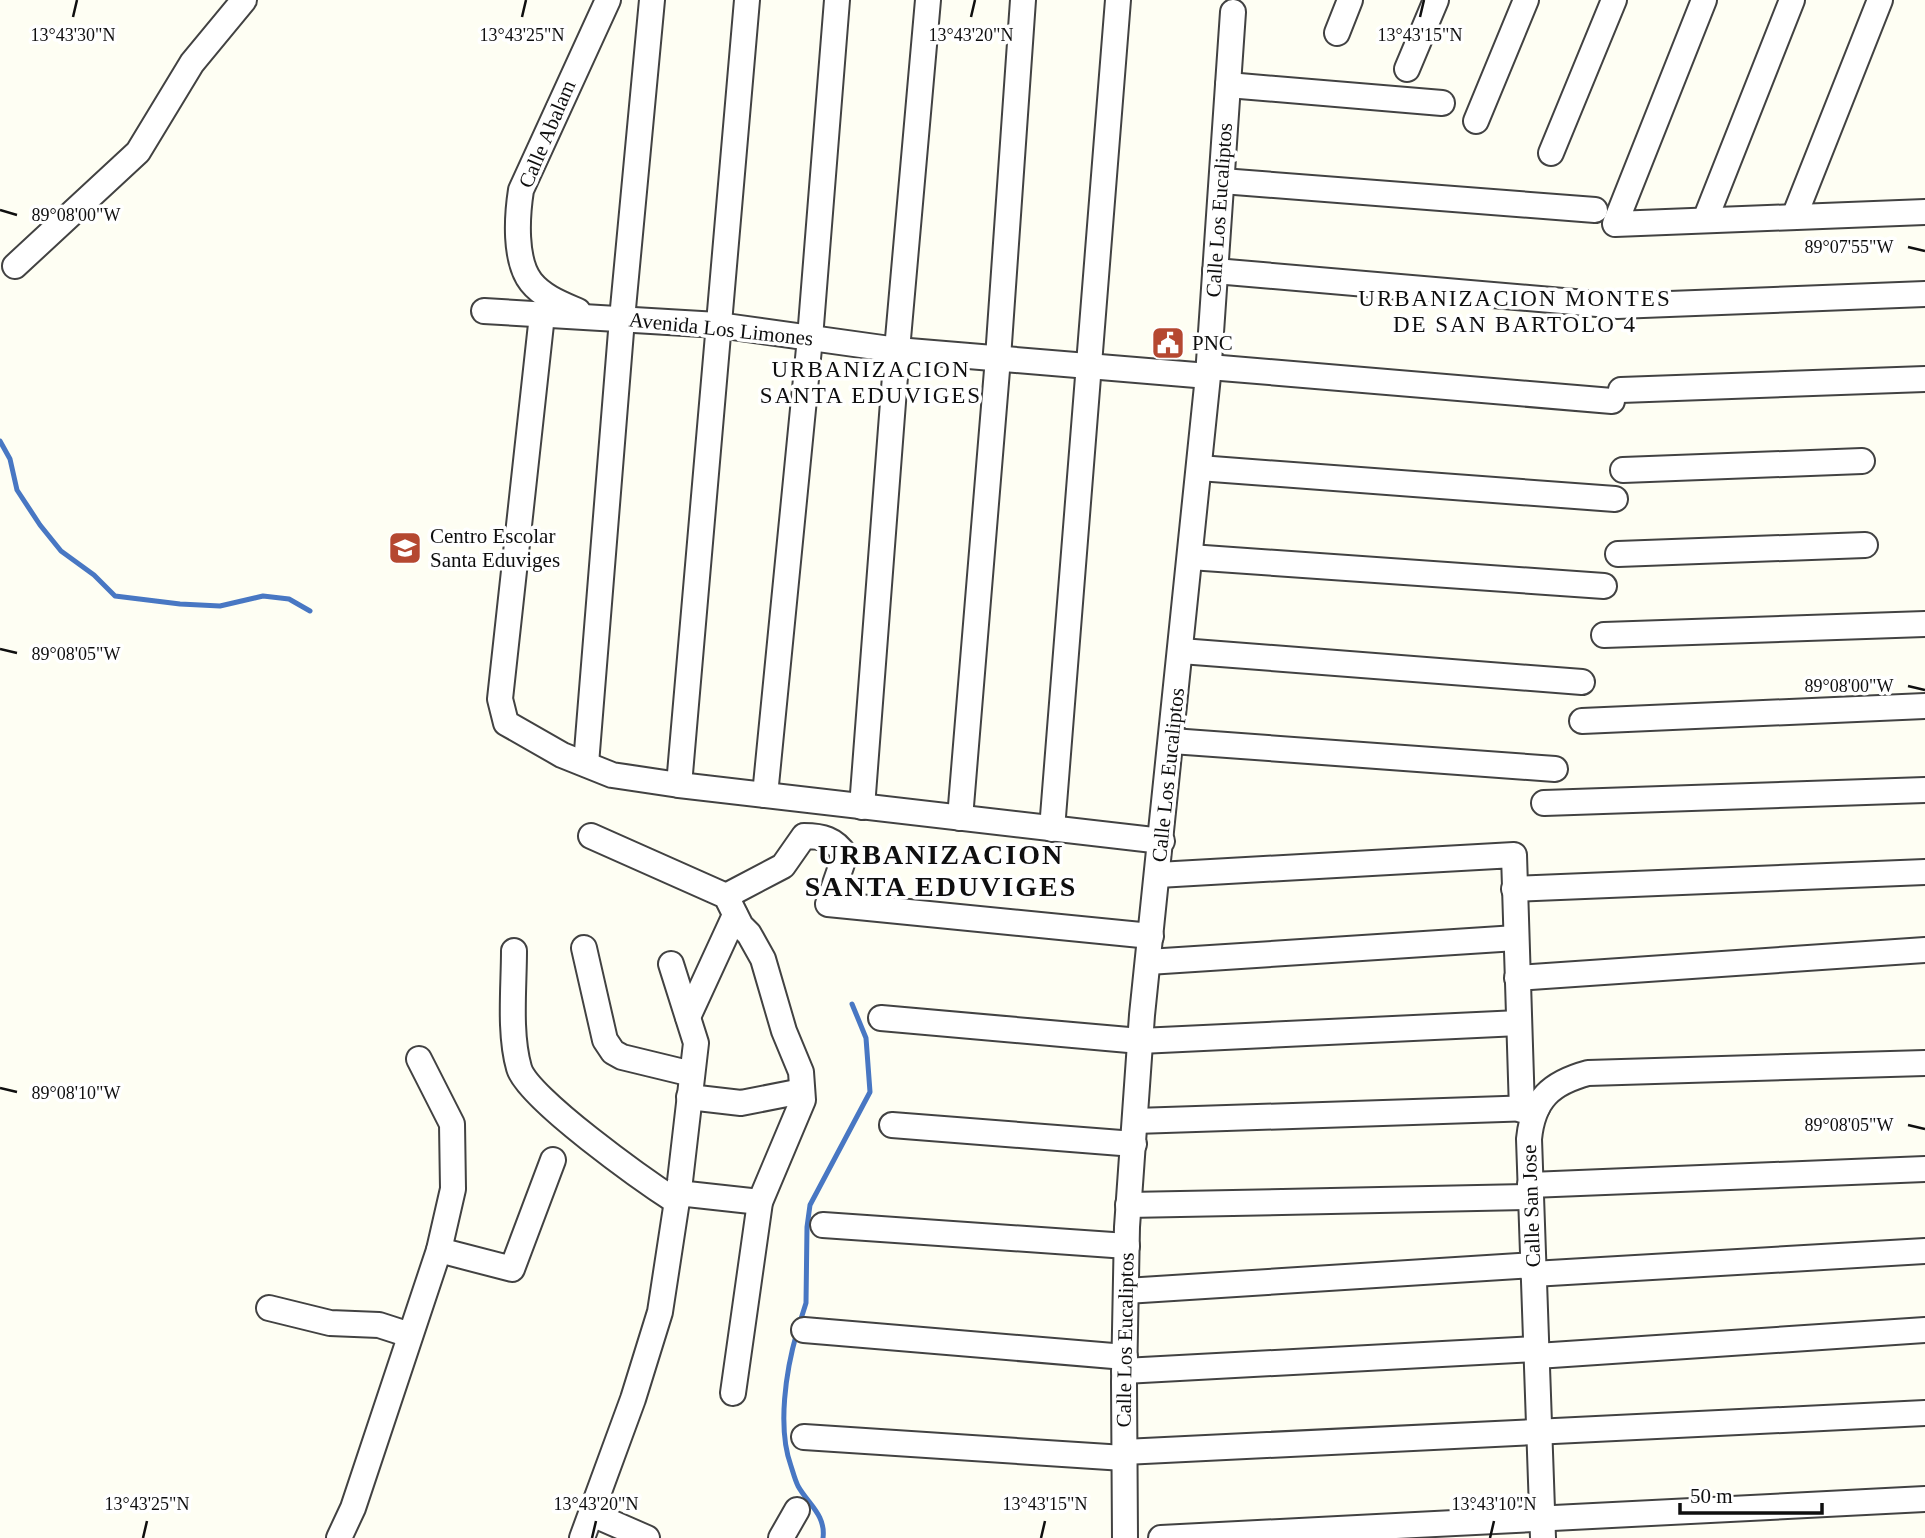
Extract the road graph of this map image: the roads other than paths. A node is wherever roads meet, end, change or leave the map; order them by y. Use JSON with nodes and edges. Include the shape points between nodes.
{"nodes":[{"id":1,"x":244,"y":0,"type":"edge"},
{"id":2,"x":608,"y":0,"type":"edge"},
{"id":3,"x":652,"y":0,"type":"edge"},
{"id":4,"x":747,"y":0,"type":"edge"},
{"id":5,"x":836,"y":0,"type":"edge"},
{"id":6,"x":928,"y":0,"type":"edge"},
{"id":7,"x":1023,"y":0,"type":"edge"},
{"id":8,"x":1118,"y":0,"type":"edge"},
{"id":9,"x":1350,"y":0,"type":"edge"},
{"id":10,"x":1436,"y":0,"type":"edge"},
{"id":11,"x":1526,"y":0,"type":"edge"},
{"id":12,"x":1614,"y":0,"type":"edge"},
{"id":13,"x":1704,"y":0,"type":"edge"},
{"id":14,"x":1792,"y":0,"type":"edge"},
{"id":15,"x":1880,"y":0,"type":"edge"},
{"id":16,"x":1233,"y":12,"type":"dead end"},
{"id":17,"x":1337,"y":33,"type":"dead end"},
{"id":18,"x":1407,"y":69,"type":"dead end"},
{"id":19,"x":1228,"y":85,"type":"junction"},
{"id":20,"x":1443,"y":103,"type":"dead end"},
{"id":21,"x":1476,"y":121,"type":"dead end"},
{"id":22,"x":1551,"y":153,"type":"dead end"},
{"id":23,"x":1222,"y":181,"type":"junction"},
{"id":24,"x":1595,"y":210,"type":"dead end"},
{"id":25,"x":1925,"y":212,"type":"edge"},
{"id":26,"x":1794,"y":217,"type":"junction"},
{"id":27,"x":1704,"y":220,"type":"junction"},
{"id":28,"x":15,"y":266,"type":"dead end"},
{"id":29,"x":1215,"y":271,"type":"junction"},
{"id":30,"x":1925,"y":295,"type":"edge"},
{"id":31,"x":484,"y":311,"type":"dead end"},
{"id":32,"x":542,"y":315,"type":"junction"},
{"id":33,"x":595,"y":318,"type":"junction"},
{"id":34,"x":622,"y":319,"type":"junction"},
{"id":35,"x":719,"y":326,"type":"junction"},
{"id":36,"x":810,"y":338,"type":"junction"},
{"id":37,"x":897,"y":349,"type":"junction"},
{"id":38,"x":998,"y":358,"type":"junction"},
{"id":39,"x":1089,"y":366,"type":"junction"},
{"id":40,"x":1208,"y":371,"type":"junction"},
{"id":41,"x":1925,"y":379,"type":"edge"},
{"id":42,"x":1862,"y":461,"type":"dead end"},
{"id":43,"x":1199,"y":468,"type":"junction"},
{"id":44,"x":1623,"y":470,"type":"dead end"},
{"id":45,"x":1615,"y":499,"type":"dead end"},
{"id":46,"x":1865,"y":545,"type":"dead end"},
{"id":47,"x":1618,"y":554,"type":"dead end"},
{"id":48,"x":1190,"y":557,"type":"junction"},
{"id":49,"x":1604,"y":586,"type":"dead end"},
{"id":50,"x":1925,"y":624,"type":"edge"},
{"id":51,"x":1604,"y":635,"type":"dead end"},
{"id":52,"x":1181,"y":651,"type":"junction"},
{"id":53,"x":1582,"y":682,"type":"dead end"},
{"id":54,"x":1925,"y":706,"type":"edge"},
{"id":55,"x":1582,"y":721,"type":"dead end"},
{"id":56,"x":1172,"y":741,"type":"junction"},
{"id":57,"x":586,"y":764,"type":"junction"},
{"id":58,"x":1555,"y":769,"type":"dead end"},
{"id":59,"x":680,"y":785,"type":"junction"},
{"id":60,"x":1925,"y":790,"type":"edge"},
{"id":61,"x":765,"y":795,"type":"junction"},
{"id":62,"x":1544,"y":803,"type":"dead end"},
{"id":63,"x":862,"y":807,"type":"junction"},
{"id":64,"x":960,"y":818,"type":"junction"},
{"id":65,"x":1052,"y":829,"type":"junction"},
{"id":66,"x":591,"y":836,"type":"dead end"},
{"id":67,"x":1162,"y":841,"type":"junction"},
{"id":68,"x":1925,"y":872,"type":"edge"},
{"id":69,"x":1158,"y":875,"type":"junction"},
{"id":70,"x":1514,"y":889,"type":"junction"},
{"id":71,"x":730,"y":905,"type":"junction"},
{"id":72,"x":1151,"y":936,"type":"junction"},
{"id":73,"x":1516,"y":938,"type":"junction"},
{"id":74,"x":584,"y":948,"type":"dead end"},
{"id":75,"x":1925,"y":950,"type":"edge"},
{"id":76,"x":514,"y":951,"type":"dead end"},
{"id":77,"x":1148,"y":962,"type":"junction"},
{"id":78,"x":671,"y":964,"type":"dead end"},
{"id":79,"x":1517,"y":978,"type":"junction"},
{"id":80,"x":688,"y":1017,"type":"junction"},
{"id":81,"x":881,"y":1018,"type":"dead end"},
{"id":82,"x":1519,"y":1023,"type":"junction"},
{"id":83,"x":1140,"y":1041,"type":"junction"},
{"id":84,"x":419,"y":1059,"type":"dead end"},
{"id":85,"x":1925,"y":1063,"type":"edge"},
{"id":86,"x":691,"y":1085,"type":"junction"},
{"id":87,"x":802,"y":1091,"type":"junction"},
{"id":88,"x":1529,"y":1109,"type":"junction"},
{"id":89,"x":892,"y":1125,"type":"dead end"},
{"id":90,"x":1134,"y":1132,"type":"junction"},
{"id":91,"x":553,"y":1160,"type":"dead end"},
{"id":92,"x":1925,"y":1169,"type":"edge"},
{"id":93,"x":1531,"y":1191,"type":"junction"},
{"id":94,"x":677,"y":1197,"type":"junction"},
{"id":95,"x":760,"y":1202,"type":"junction"},
{"id":96,"x":1128,"y":1205,"type":"junction"},
{"id":97,"x":823,"y":1225,"type":"dead end"},
{"id":98,"x":1127,"y":1246,"type":"junction"},
{"id":99,"x":439,"y":1250,"type":"junction"},
{"id":100,"x":1925,"y":1251,"type":"edge"},
{"id":101,"x":1533,"y":1269,"type":"junction"},
{"id":102,"x":1126,"y":1291,"type":"junction"},
{"id":103,"x":269,"y":1308,"type":"dead end"},
{"id":104,"x":804,"y":1330,"type":"dead end"},
{"id":105,"x":1925,"y":1330,"type":"edge"},
{"id":106,"x":410,"y":1335,"type":"junction"},
{"id":107,"x":1536,"y":1352,"type":"junction"},
{"id":108,"x":1124,"y":1364,"type":"junction"},
{"id":109,"x":733,"y":1394,"type":"dead end"},
{"id":110,"x":1925,"y":1413,"type":"edge"},
{"id":111,"x":1540,"y":1430,"type":"junction"},
{"id":112,"x":804,"y":1437,"type":"dead end"},
{"id":113,"x":1124,"y":1455,"type":"junction"},
{"id":114,"x":1925,"y":1499,"type":"edge"},
{"id":115,"x":797,"y":1510,"type":"dead end"},
{"id":116,"x":592,"y":1514,"type":"junction"},
{"id":117,"x":1543,"y":1528,"type":"edge"},
{"id":118,"x":339,"y":1538,"type":"edge"},
{"id":119,"x":582,"y":1538,"type":"edge"},
{"id":120,"x":647,"y":1538,"type":"edge"},
{"id":121,"x":781,"y":1538,"type":"edge"},
{"id":122,"x":1125,"y":1538,"type":"edge"},
{"id":123,"x":1161,"y":1538,"type":"edge"}],
"edges":[{"from":1,"to":28,"type":"street","via":[[192,63],[138,152]]},
{"from":2,"to":33,"type":"street","name":"Calle Abalam","via":[[521,190],[517,220],[520,252],[530,281],[551,300]]},
{"from":3,"to":34,"type":"street"},
{"from":4,"to":35,"type":"street"},
{"from":5,"to":36,"type":"street"},
{"from":6,"to":37,"type":"street"},
{"from":7,"to":38,"type":"street"},
{"from":8,"to":39,"type":"street"},
{"from":9,"to":17,"type":"street"},
{"from":10,"to":18,"type":"street"},
{"from":11,"to":21,"type":"street"},
{"from":12,"to":22,"type":"street"},
{"from":13,"to":27,"type":"street","via":[[1615,223]]},
{"from":14,"to":27,"type":"street"},
{"from":15,"to":26,"type":"street"},
{"from":16,"to":19,"type":"street","name":"Calle Los Eucaliptos"},
{"from":19,"to":20,"type":"street"},
{"from":19,"to":23,"type":"street","name":"Calle Los Eucaliptos"},
{"from":23,"to":24,"type":"street"},
{"from":23,"to":29,"type":"street","name":"Calle Los Eucaliptos"},
{"from":25,"to":26,"type":"street"},
{"from":26,"to":27,"type":"street"},
{"from":29,"to":30,"type":"street","via":[[1613,305]]},
{"from":29,"to":40,"type":"street","name":"Calle Los Eucaliptos"},
{"from":31,"to":32,"type":"street","name":"Avenida Los Limones"},
{"from":32,"to":33,"type":"street","name":"Avenida Los Limones"},
{"from":32,"to":57,"type":"street","via":[[500,699],[506,723]]},
{"from":33,"to":34,"type":"street","name":"Avenida Los Limones"},
{"from":34,"to":35,"type":"street","name":"Avenida Los Limones"},
{"from":34,"to":57,"type":"street"},
{"from":35,"to":36,"type":"street","name":"Avenida Los Limones"},
{"from":35,"to":59,"type":"street"},
{"from":36,"to":37,"type":"street","name":"Avenida Los Limones"},
{"from":36,"to":61,"type":"street"},
{"from":37,"to":38,"type":"street","name":"Avenida Los Limones"},
{"from":37,"to":63,"type":"street"},
{"from":38,"to":39,"type":"street","name":"Avenida Los Limones"},
{"from":38,"to":64,"type":"street"},
{"from":39,"to":40,"type":"street","name":"Avenida Los Limones"},
{"from":39,"to":65,"type":"street"},
{"from":40,"to":41,"type":"street","name":"Avenida Los Limones","via":[[1617,396]]},
{"from":40,"to":43,"type":"street","name":"Calle Los Eucaliptos"},
{"from":42,"to":44,"type":"street"},
{"from":43,"to":45,"type":"street"},
{"from":43,"to":48,"type":"street","name":"Calle Los Eucaliptos"},
{"from":46,"to":47,"type":"street"},
{"from":48,"to":49,"type":"street"},
{"from":48,"to":52,"type":"street","name":"Calle Los Eucaliptos"},
{"from":50,"to":51,"type":"street"},
{"from":52,"to":53,"type":"street"},
{"from":52,"to":56,"type":"street","name":"Calle Los Eucaliptos"},
{"from":54,"to":55,"type":"street"},
{"from":56,"to":58,"type":"street"},
{"from":56,"to":67,"type":"street","name":"Calle Los Eucaliptos"},
{"from":57,"to":59,"type":"street","via":[[612,775]]},
{"from":59,"to":61,"type":"street"},
{"from":60,"to":62,"type":"street"},
{"from":61,"to":63,"type":"street"},
{"from":63,"to":64,"type":"street"},
{"from":64,"to":65,"type":"street"},
{"from":65,"to":67,"type":"street"},
{"from":66,"to":71,"type":"street"},
{"from":67,"to":69,"type":"street","name":"Calle Los Eucaliptos"},
{"from":68,"to":70,"type":"street"},
{"from":69,"to":70,"type":"street","via":[[1514,855]]},
{"from":69,"to":72,"type":"street","name":"Calle Los Eucaliptos"},
{"from":70,"to":73,"type":"street"},
{"from":71,"to":72,"type":"street","via":[[783,866],[804,836],[822,836],[839,845],[845,855],[828,904]]},
{"from":71,"to":80,"type":"street"},
{"from":71,"to":87,"type":"street","via":[[763,959],[801,1072]]},
{"from":72,"to":77,"type":"street","name":"Calle Los Eucaliptos"},
{"from":73,"to":77,"type":"street"},
{"from":73,"to":79,"type":"street"},
{"from":74,"to":86,"type":"street","via":[[605,1040],[613,1052]]},
{"from":75,"to":79,"type":"street"},
{"from":76,"to":94,"type":"street","via":[[519,1071],[533,1089],[622,1166]]},
{"from":77,"to":83,"type":"street","name":"Calle Los Eucaliptos"},
{"from":78,"to":80,"type":"street"},
{"from":79,"to":82,"type":"street"},
{"from":80,"to":86,"type":"street","via":[[696,1043]]},
{"from":81,"to":83,"type":"street"},
{"from":82,"to":83,"type":"street"},
{"from":82,"to":88,"type":"street"},
{"from":83,"to":90,"type":"street","name":"Calle Los Eucaliptos"},
{"from":84,"to":99,"type":"street","via":[[452,1124],[453,1189]]},
{"from":85,"to":88,"type":"street","name":"Calle San Jose","via":[[1588,1073],[1565,1079]]},
{"from":86,"to":87,"type":"street","via":[[741,1103]]},
{"from":86,"to":94,"type":"street"},
{"from":87,"to":95,"type":"street","via":[[797,1118]]},
{"from":88,"to":90,"type":"street"},
{"from":88,"to":93,"type":"street","name":"Calle San Jose"},
{"from":89,"to":90,"type":"street"},
{"from":90,"to":96,"type":"street","name":"Calle Los Eucaliptos"},
{"from":91,"to":99,"type":"street","via":[[512,1269]]},
{"from":92,"to":93,"type":"street"},
{"from":93,"to":96,"type":"street"},
{"from":93,"to":101,"type":"street","name":"Calle San Jose"},
{"from":94,"to":95,"type":"street"},
{"from":94,"to":116,"type":"street","via":[[660,1312]]},
{"from":95,"to":109,"type":"street"},
{"from":96,"to":98,"type":"street","name":"Calle Los Eucaliptos"},
{"from":97,"to":98,"type":"street"},
{"from":98,"to":102,"type":"street","name":"Calle Los Eucaliptos"},
{"from":99,"to":106,"type":"street"},
{"from":100,"to":101,"type":"street"},
{"from":101,"to":102,"type":"street"},
{"from":101,"to":107,"type":"street","name":"Calle San Jose"},
{"from":102,"to":108,"type":"street","name":"Calle Los Eucaliptos"},
{"from":103,"to":106,"type":"street","via":[[330,1323],[379,1325]]},
{"from":104,"to":108,"type":"street"},
{"from":105,"to":107,"type":"street"},
{"from":106,"to":118,"type":"street"},
{"from":107,"to":108,"type":"street"},
{"from":107,"to":111,"type":"street","name":"Calle San Jose"},
{"from":108,"to":113,"type":"street","name":"Calle Los Eucaliptos"},
{"from":110,"to":111,"type":"street"},
{"from":111,"to":113,"type":"street"},
{"from":111,"to":117,"type":"street","name":"Calle San Jose"},
{"from":112,"to":113,"type":"street"},
{"from":113,"to":122,"type":"street","name":"Calle Los Eucaliptos"},
{"from":114,"to":117,"type":"street"},
{"from":115,"to":121,"type":"street"},
{"from":116,"to":119,"type":"street"},
{"from":116,"to":120,"type":"street"},
{"from":117,"to":123,"type":"street"}]}
